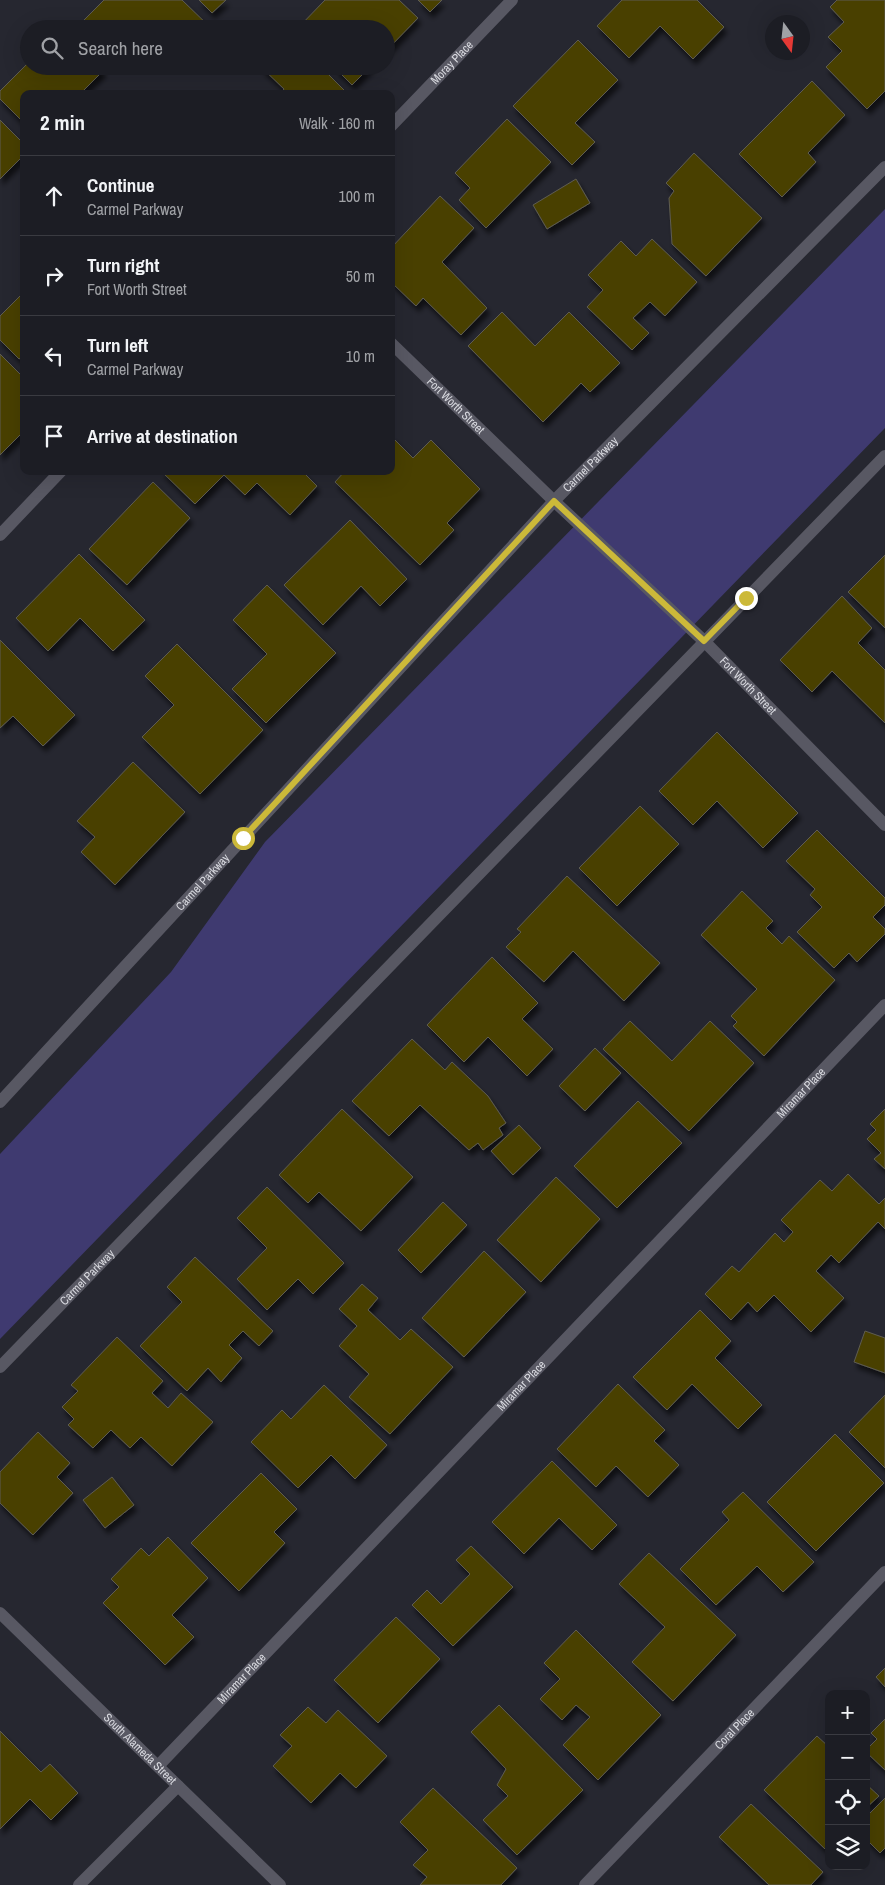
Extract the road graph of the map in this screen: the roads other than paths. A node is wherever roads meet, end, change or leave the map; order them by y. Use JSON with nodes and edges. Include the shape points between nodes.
{"nodes":[{"id":1,"x":512,"y":0,"type":"edge"},
{"id":2,"x":395,"y":122,"type":"edge"},
{"id":3,"x":885,"y":166,"type":"edge"},
{"id":4,"x":395,"y":347,"type":"edge"},
{"id":5,"x":885,"y":456,"type":"edge"},
{"id":6,"x":57,"y":475,"type":"edge"},
{"id":7,"x":554,"y":501,"type":"junction"},
{"id":8,"x":0,"y":536,"type":"edge"},
{"id":9,"x":704,"y":641,"type":"junction"},
{"id":10,"x":885,"y":825,"type":"edge"},
{"id":11,"x":885,"y":1005,"type":"edge"},
{"id":12,"x":0,"y":1102,"type":"edge"},
{"id":13,"x":0,"y":1366,"type":"edge"},
{"id":14,"x":885,"y":1572,"type":"edge"},
{"id":15,"x":0,"y":1613,"type":"edge"},
{"id":16,"x":158,"y":1766,"type":"junction"},
{"id":17,"x":178,"y":1786,"type":"junction"},
{"id":18,"x":79,"y":1885,"type":"edge"},
{"id":19,"x":280,"y":1885,"type":"edge"},
{"id":20,"x":585,"y":1885,"type":"edge"}],
"edges":[{"from":1,"to":2,"type":"street","name":"Moray Place"},
{"from":3,"to":7,"type":"street","name":"Carmel Parkway"},
{"from":4,"to":7,"type":"street","name":"Fort Worth Street"},
{"from":5,"to":9,"type":"street","name":"Carmel Parkway"},
{"from":6,"to":8,"type":"street"},
{"from":7,"to":9,"type":"street","name":"Fort Worth Street"},
{"from":7,"to":12,"type":"street","name":"Carmel Parkway"},
{"from":9,"to":10,"type":"street","name":"Fort Worth Street"},
{"from":9,"to":13,"type":"street","name":"Carmel Parkway"},
{"from":11,"to":16,"type":"street","name":"Miramar Place"},
{"from":14,"to":20,"type":"street","name":"Coral Place"},
{"from":15,"to":16,"type":"street","name":"South Alameda Street"},
{"from":16,"to":17,"type":"street","name":"South Alameda Street"},
{"from":17,"to":18,"type":"street"},
{"from":17,"to":19,"type":"street","name":"South Alameda Street"}]}
